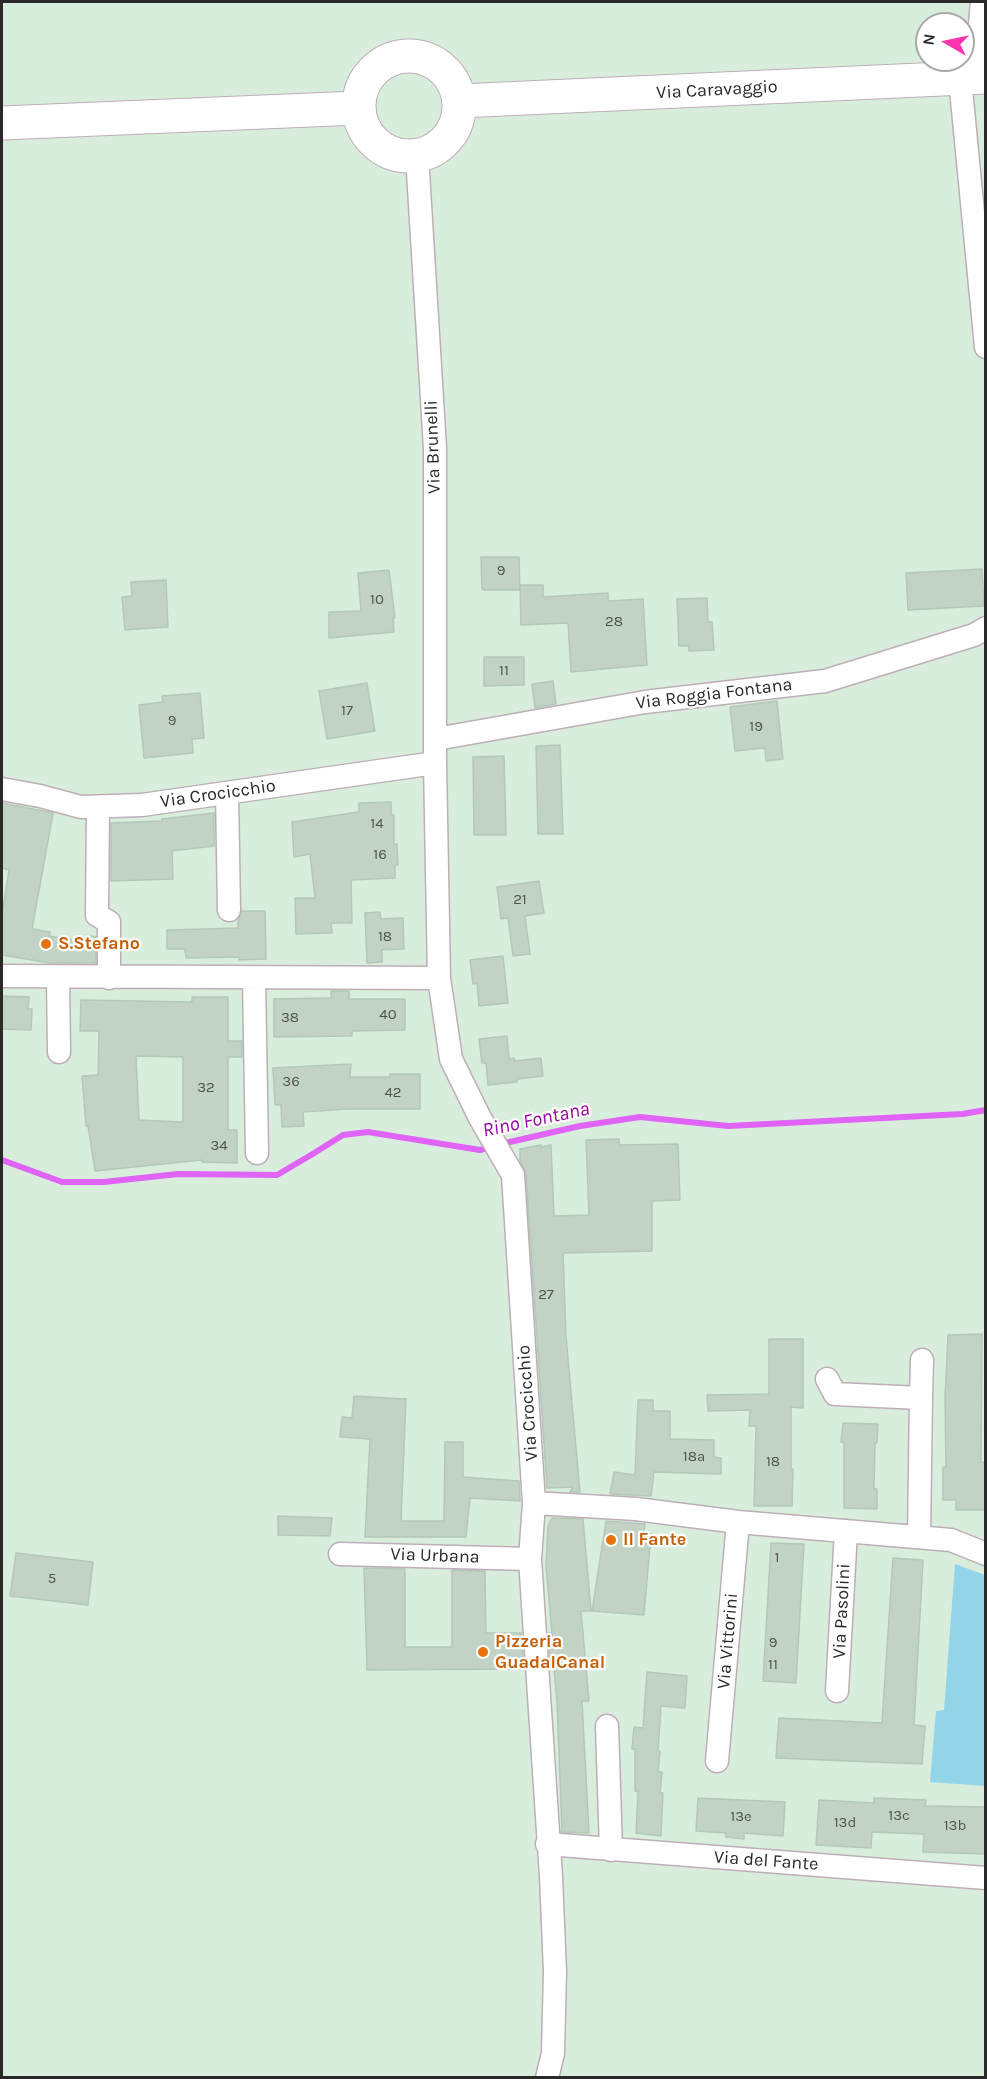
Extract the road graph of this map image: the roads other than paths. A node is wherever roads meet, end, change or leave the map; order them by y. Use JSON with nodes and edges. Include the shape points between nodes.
{"nodes":[{"id":1,"x":982,"y":2,"type":"edge"},
{"id":2,"x":974,"y":78,"type":"edge"},
{"id":3,"x":459,"y":101,"type":"junction"},
{"id":4,"x":358,"y":108,"type":"junction"},
{"id":5,"x":2,"y":123,"type":"edge"},
{"id":6,"x":417,"y":156,"type":"junction"},
{"id":7,"x":978,"y":179,"type":"edge"},
{"id":8,"x":986,"y":347,"type":"edge"},
{"id":9,"x":986,"y":628,"type":"edge"},
{"id":10,"x":436,"y":739,"type":"junction"},
{"id":11,"x":435,"y":763,"type":"junction"},
{"id":12,"x":2,"y":789,"type":"edge"},
{"id":13,"x":227,"y":793,"type":"junction"},
{"id":14,"x":98,"y":807,"type":"junction"},
{"id":15,"x":229,"y":910,"type":"dead end"},
{"id":16,"x":2,"y":976,"type":"edge"},
{"id":17,"x":57,"y":978,"type":"junction"},
{"id":18,"x":109,"y":978,"type":"junction"},
{"id":19,"x":254,"y":978,"type":"junction"},
{"id":20,"x":439,"y":978,"type":"junction"},
{"id":21,"x":59,"y":1052,"type":"dead end"},
{"id":22,"x":257,"y":1153,"type":"dead end"},
{"id":23,"x":922,"y":1360,"type":"dead end"},
{"id":24,"x":827,"y":1379,"type":"dead end"},
{"id":25,"x":921,"y":1398,"type":"junction"},
{"id":26,"x":534,"y":1503,"type":"junction"},
{"id":27,"x":738,"y":1522,"type":"junction"},
{"id":28,"x":846,"y":1531,"type":"junction"},
{"id":29,"x":919,"y":1537,"type":"junction"},
{"id":30,"x":340,"y":1554,"type":"dead end"},
{"id":31,"x":986,"y":1554,"type":"edge"},
{"id":32,"x":530,"y":1559,"type":"junction"},
{"id":33,"x":837,"y":1691,"type":"dead end"},
{"id":34,"x":607,"y":1726,"type":"dead end"},
{"id":35,"x":717,"y":1761,"type":"dead end"},
{"id":36,"x":548,"y":1844,"type":"junction"},
{"id":37,"x":611,"y":1850,"type":"junction"},
{"id":38,"x":986,"y":1878,"type":"edge"},
{"id":39,"x":547,"y":2078,"type":"edge"}],
"edges":[{"from":1,"to":2,"type":"street"},
{"from":2,"to":3,"type":"street","name":"Via Caravaggio"},
{"from":2,"to":7,"type":"street"},
{"from":3,"to":4,"type":"street","via":[[455,84],[445,70],[414,55],[397,56],[381,63],[369,75]]},
{"from":3,"to":6,"type":"street","via":[[459,116],[444,143]]},
{"from":4,"to":5,"type":"street"},
{"from":4,"to":6,"type":"street","via":[[370,139],[400,156]]},
{"from":6,"to":10,"type":"street","name":"Via Brunelli","via":[[435,447]]},
{"from":7,"to":8,"type":"street"},
{"from":9,"to":10,"type":"street","name":"Via Roggia Fontana","via":[[825,681],[645,702]]},
{"from":10,"to":11,"type":"street","name":"Via Crocicchio"},
{"from":11,"to":13,"type":"street","name":"Via Crocicchio"},
{"from":11,"to":20,"type":"street","name":"Via Crocicchio"},
{"from":12,"to":14,"type":"street","name":"Via Crocicchio","via":[[81,807]]},
{"from":13,"to":14,"type":"street","name":"Via Crocicchio","via":[[142,806]]},
{"from":13,"to":15,"type":"street"},
{"from":14,"to":18,"type":"street","via":[[97,915],[109,922]]},
{"from":16,"to":17,"type":"street"},
{"from":17,"to":18,"type":"street"},
{"from":17,"to":21,"type":"street"},
{"from":18,"to":19,"type":"street"},
{"from":19,"to":20,"type":"street"},
{"from":19,"to":22,"type":"street"},
{"from":20,"to":26,"type":"street","name":"Via Crocicchio","via":[[450,1059],[513,1175]]},
{"from":23,"to":25,"type":"street"},
{"from":24,"to":25,"type":"street","via":[[835,1394]]},
{"from":25,"to":29,"type":"street"},
{"from":26,"to":27,"type":"street","via":[[636,1509]]},
{"from":26,"to":32,"type":"street","name":"Via Crocicchio"},
{"from":27,"to":28,"type":"street"},
{"from":27,"to":35,"type":"street","name":"Via Vittorini"},
{"from":28,"to":29,"type":"street"},
{"from":28,"to":33,"type":"street","name":"Via Pasolini"},
{"from":29,"to":31,"type":"street","via":[[954,1540]]},
{"from":30,"to":32,"type":"street","name":"Via Urbana"},
{"from":32,"to":36,"type":"street","name":"Via Crocicchio"},
{"from":34,"to":37,"type":"street"},
{"from":36,"to":37,"type":"street","name":"Via del Fante"},
{"from":36,"to":39,"type":"street","name":"Via Crocicchio","via":[[555,1971],[553,2053]]},
{"from":37,"to":38,"type":"street","name":"Via del Fante"}]}
